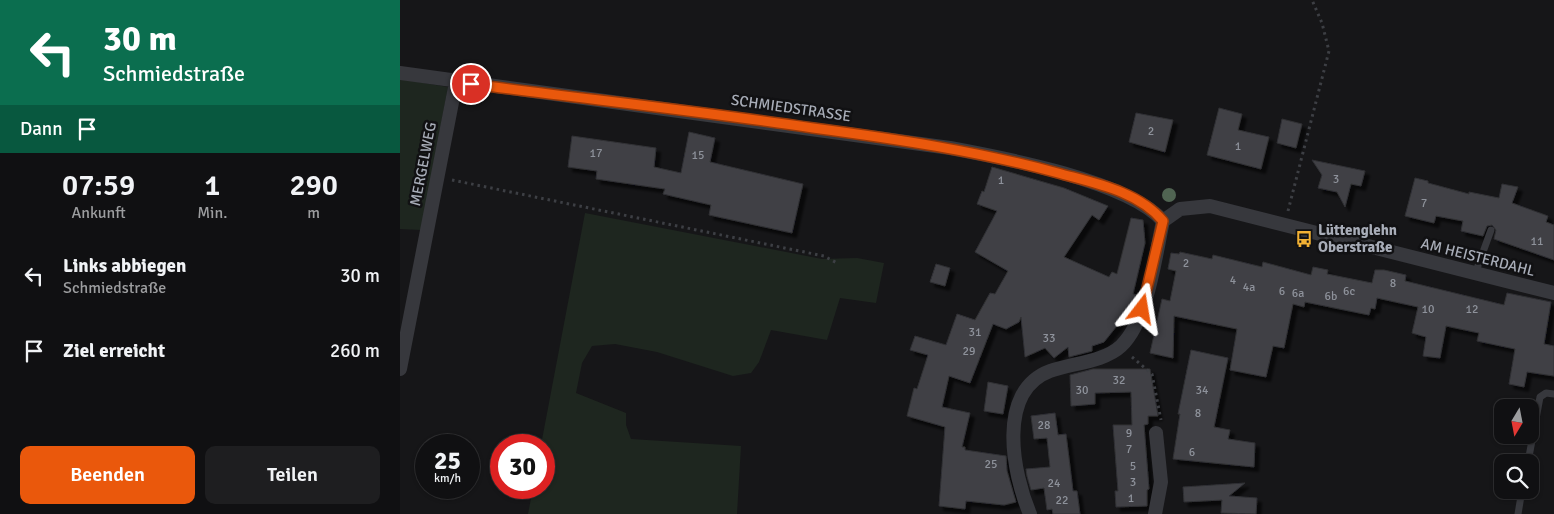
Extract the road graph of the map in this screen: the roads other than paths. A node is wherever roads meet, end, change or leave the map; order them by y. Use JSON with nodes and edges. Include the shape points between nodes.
{"nodes":[{"id":1,"x":400,"y":72,"type":"edge"},
{"id":2,"x":456,"y":82,"type":"junction"},
{"id":3,"x":1163,"y":221,"type":"junction"},
{"id":4,"x":1491,"y":230,"type":"dead end"},
{"id":5,"x":1475,"y":274,"type":"junction"},
{"id":6,"x":1554,"y":292,"type":"edge"},
{"id":7,"x":400,"y":369,"type":"edge"},
{"id":8,"x":1554,"y":394,"type":"edge"},
{"id":9,"x":1156,"y":433,"type":"road end"},
{"id":10,"x":1529,"y":454,"type":"edge"},
{"id":11,"x":1520,"y":499,"type":"edge"},
{"id":12,"x":1030,"y":514,"type":"edge"},
{"id":13,"x":1154,"y":514,"type":"edge"},
{"id":14,"x":1518,"y":514,"type":"edge"}],
"edges":[{"from":1,"to":2,"type":"street","name":"SCHMIEDSTRASSE"},
{"from":2,"to":3,"type":"street","name":"SCHMIEDSTRASSE","via":[[700,112],[970,151],[1122,192],[1149,207]]},
{"from":2,"to":7,"type":"street","name":"MERGELWEG"},
{"from":3,"to":5,"type":"street","name":"AM HEISTERDAHL","via":[[1180,209],[1200,206],[1285,224]]},
{"from":3,"to":12,"type":"street","via":[[1139,317],[1120,347],[1105,355],[1048,372],[1022,394],[1014,430],[1018,472]]},
{"from":4,"to":5,"type":"lane"},
{"from":5,"to":6,"type":"street","name":"AM HEISTERDAHL"},
{"from":8,"to":10,"type":"lane","via":[[1546,393],[1540,397]]},
{"from":9,"to":13,"type":"street","via":[[1161,482]]},
{"from":11,"to":14,"type":"lane"}]}
